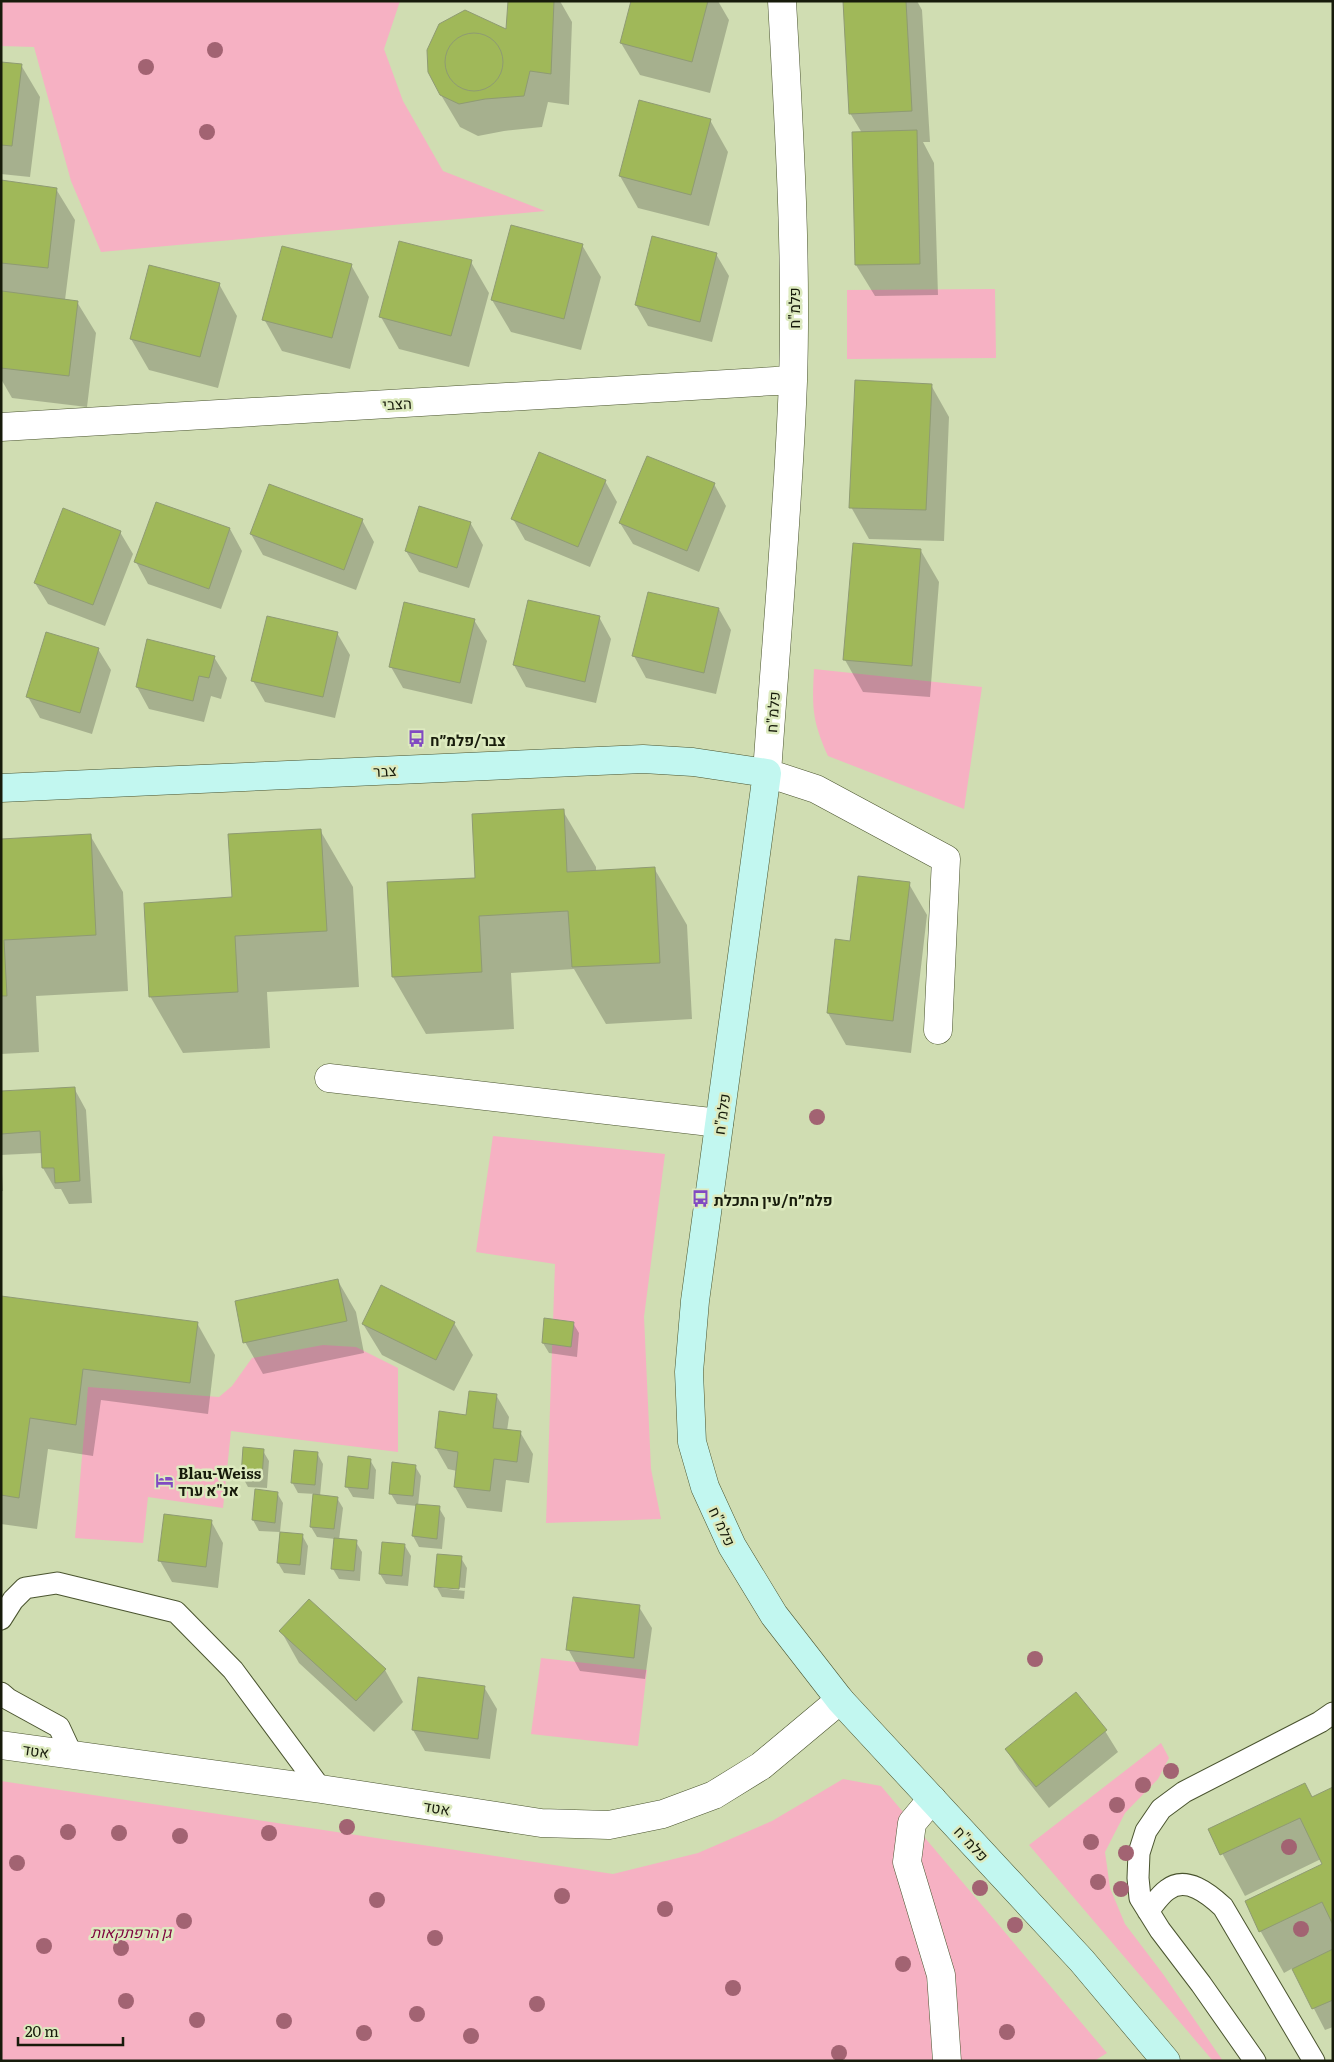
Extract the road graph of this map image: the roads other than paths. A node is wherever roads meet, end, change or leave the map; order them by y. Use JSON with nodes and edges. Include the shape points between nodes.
{"nodes":[{"id":1,"x":782,"y":1,"type":"edge"},
{"id":2,"x":793,"y":380,"type":"junction"},
{"id":3,"x":1,"y":427,"type":"edge"},
{"id":4,"x":767,"y":773,"type":"junction"},
{"id":5,"x":1,"y":788,"type":"edge"},
{"id":6,"x":938,"y":1030,"type":"dead end"},
{"id":7,"x":329,"y":1078,"type":"dead end"},
{"id":8,"x":720,"y":1123,"type":"junction"},
{"id":9,"x":1,"y":1619,"type":"edge"},
{"id":10,"x":1,"y":1694,"type":"edge"},
{"id":11,"x":840,"y":1700,"type":"junction"},
{"id":12,"x":1333,"y":1713,"type":"edge"},
{"id":13,"x":1,"y":1745,"type":"edge"},
{"id":14,"x":72,"y":1755,"type":"junction"},
{"id":15,"x":321,"y":1789,"type":"junction"},
{"id":16,"x":932,"y":1799,"type":"junction"},
{"id":17,"x":1148,"y":1911,"type":"junction"},
{"id":18,"x":947,"y":2061,"type":"edge"},
{"id":19,"x":1166,"y":2061,"type":"edge"},
{"id":20,"x":1255,"y":2061,"type":"edge"},
{"id":21,"x":1314,"y":2061,"type":"edge"}],
"edges":[{"from":1,"to":2,"type":"street","name":"פלמ\"ח","via":[[789,124]]},
{"from":2,"to":3,"type":"street","name":"הצבי"},
{"from":2,"to":4,"type":"street","name":"פלמ\"ח"},
{"from":4,"to":5,"type":"street","name":"צבר","via":[[693,762],[643,759]]},
{"from":4,"to":6,"type":"street","via":[[816,789],[946,859]]},
{"from":4,"to":8,"type":"street","name":"פלמ\"ח"},
{"from":7,"to":8,"type":"street"},
{"from":8,"to":11,"type":"street","name":"פלמ\"ח","via":[[688,1372],[692,1442],[705,1487],[732,1546],[774,1616]]},
{"from":9,"to":15,"type":"lane","via":[[25,1588],[57,1583],[176,1612],[233,1670]]},
{"from":10,"to":14,"type":"lane","via":[[58,1727]]},
{"from":11,"to":15,"type":"street","name":"אטד","via":[[761,1766],[714,1795],[663,1814],[609,1825],[541,1823]]},
{"from":11,"to":16,"type":"street","name":"פלמ\"ח"},
{"from":12,"to":17,"type":"lane","via":[[1184,1792],[1161,1810],[1146,1831],[1139,1853],[1140,1898]]},
{"from":13,"to":14,"type":"street","name":"אטד"},
{"from":14,"to":15,"type":"street","name":"אטד"},
{"from":16,"to":18,"type":"street","via":[[912,1823],[907,1862],[941,1975]]},
{"from":16,"to":19,"type":"street","name":"פלמ\"ח","via":[[1082,1961]]},
{"from":17,"to":20,"type":"lane"},
{"from":17,"to":21,"type":"lane","via":[[1167,1889],[1178,1885],[1197,1886],[1207,1892],[1223,1907]]}]}
